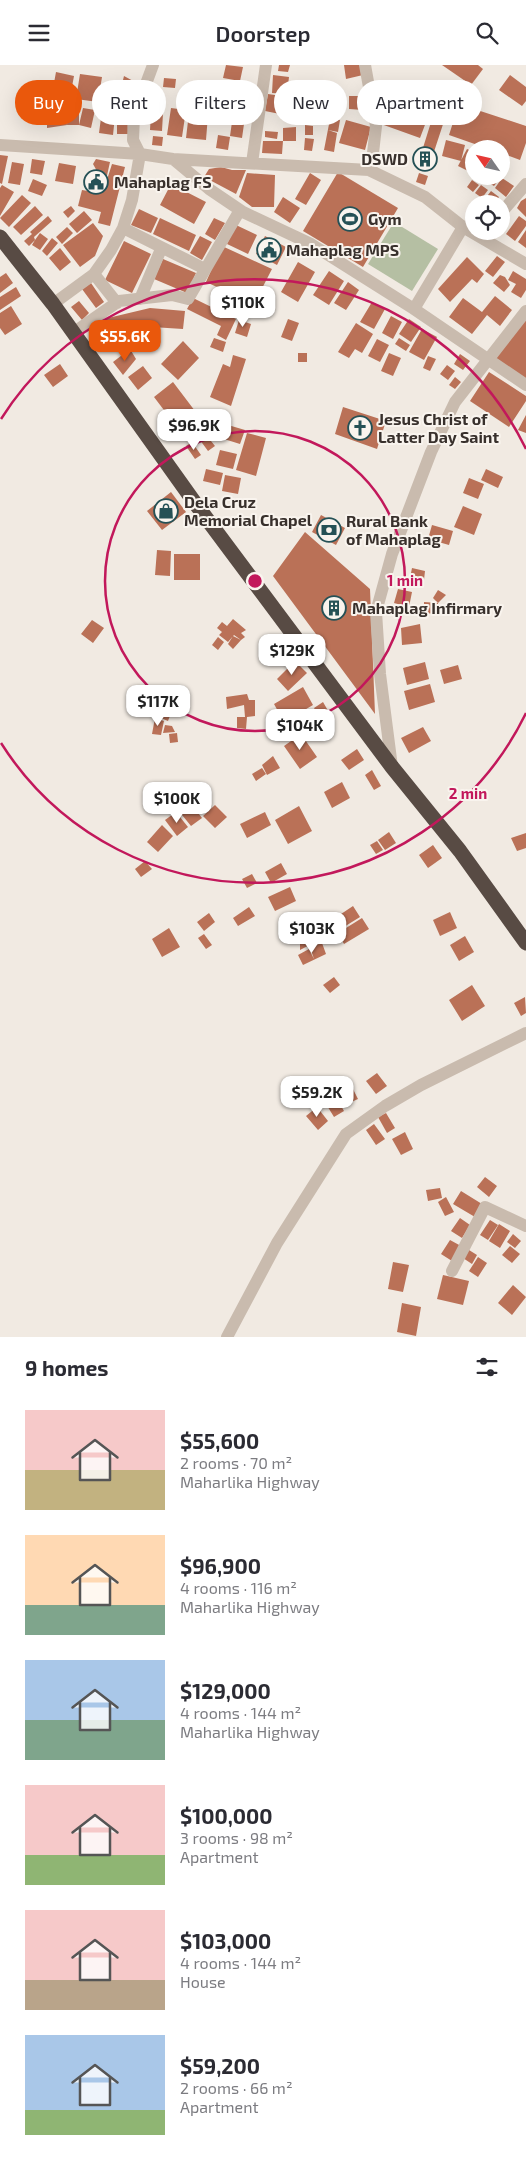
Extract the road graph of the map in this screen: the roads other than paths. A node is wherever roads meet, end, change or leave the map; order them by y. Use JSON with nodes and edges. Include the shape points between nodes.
{"nodes":[{"id":1,"x":153,"y":65,"type":"edge"},
{"id":2,"x":266,"y":65,"type":"edge"},
{"id":3,"x":365,"y":65,"type":"edge"},
{"id":4,"x":0,"y":145,"type":"edge"},
{"id":5,"x":140,"y":154,"type":"junction"},
{"id":6,"x":173,"y":159,"type":"junction"},
{"id":7,"x":252,"y":163,"type":"junction"},
{"id":8,"x":371,"y":171,"type":"junction"},
{"id":9,"x":526,"y":184,"type":"edge"},
{"id":10,"x":510,"y":203,"type":"edge"},
{"id":11,"x":240,"y":210,"type":"junction"},
{"id":12,"x":465,"y":224,"type":"edge"},
{"id":13,"x":123,"y":228,"type":"junction"},
{"id":14,"x":465,"y":231,"type":"edge"},
{"id":15,"x":0,"y":237,"type":"edge"},
{"id":16,"x":489,"y":240,"type":"edge"},
{"id":17,"x":161,"y":249,"type":"junction"},
{"id":18,"x":526,"y":264,"type":"edge"},
{"id":19,"x":205,"y":269,"type":"junction"},
{"id":20,"x":94,"y":274,"type":"junction"},
{"id":21,"x":140,"y":299,"type":"junction"},
{"id":22,"x":117,"y":303,"type":"junction"},
{"id":23,"x":53,"y":304,"type":"junction"},
{"id":24,"x":414,"y":309,"type":"junction"},
{"id":25,"x":526,"y":311,"type":"edge"},
{"id":26,"x":73,"y":333,"type":"junction"},
{"id":27,"x":489,"y":359,"type":"junction"},
{"id":28,"x":526,"y":385,"type":"edge"},
{"id":29,"x":392,"y":767,"type":"junction"},
{"id":30,"x":526,"y":943,"type":"edge"},
{"id":31,"x":526,"y":1033,"type":"edge"},
{"id":32,"x":526,"y":1226,"type":"edge"},
{"id":33,"x":452,"y":1271,"type":"dead end"},
{"id":34,"x":227,"y":1337,"type":"edge"}],
"edges":[{"from":1,"to":5,"type":"street","via":[[134,116],[132,140]]},
{"from":2,"to":7,"type":"street"},
{"from":3,"to":8,"type":"street","via":[[376,126]]},
{"from":4,"to":5,"type":"street"},
{"from":5,"to":6,"type":"street"},
{"from":5,"to":13,"type":"street","via":[[132,200]]},
{"from":6,"to":7,"type":"street"},
{"from":6,"to":11,"type":"street"},
{"from":7,"to":8,"type":"street"},
{"from":8,"to":12,"type":"street","via":[[425,197]]},
{"from":9,"to":10,"type":"street"},
{"from":11,"to":19,"type":"street"},
{"from":11,"to":24,"type":"street","via":[[311,244]]},
{"from":13,"to":17,"type":"street"},
{"from":13,"to":20,"type":"street"},
{"from":14,"to":24,"type":"street"},
{"from":15,"to":23,"type":"highway"},
{"from":16,"to":18,"type":"street"},
{"from":17,"to":19,"type":"street"},
{"from":17,"to":21,"type":"street"},
{"from":19,"to":21,"type":"street","via":[[188,299],[172,295]]},
{"from":20,"to":22,"type":"street"},
{"from":20,"to":23,"type":"street"},
{"from":21,"to":22,"type":"street"},
{"from":22,"to":26,"type":"street"},
{"from":23,"to":26,"type":"highway"},
{"from":24,"to":27,"type":"street"},
{"from":25,"to":27,"type":"street"},
{"from":26,"to":29,"type":"highway"},
{"from":27,"to":28,"type":"street"},
{"from":27,"to":29,"type":"street","via":[[455,402],[431,452],[392,554],[376,612]]},
{"from":29,"to":30,"type":"highway","via":[[460,851]]},
{"from":31,"to":34,"type":"street","via":[[420,1085],[346,1134],[277,1243]]},
{"from":32,"to":33,"type":"street","via":[[485,1207]]}]}
